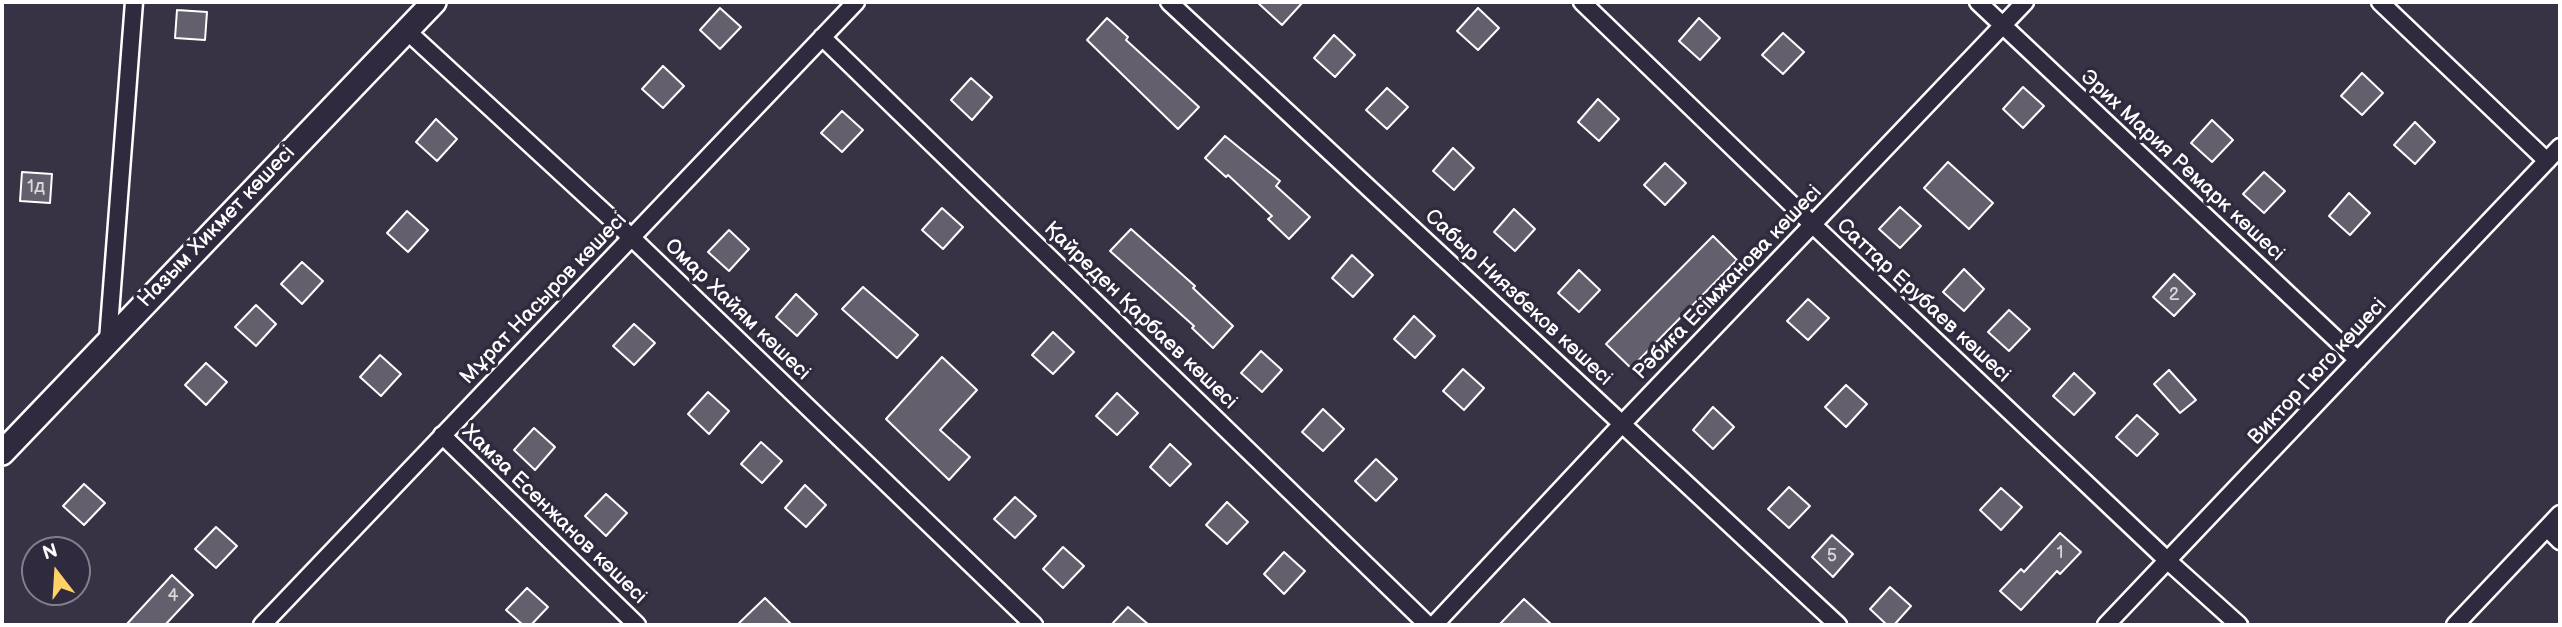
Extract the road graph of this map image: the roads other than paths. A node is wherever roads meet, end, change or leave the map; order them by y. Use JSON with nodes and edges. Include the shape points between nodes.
{"nodes":[{"id":1,"x":134,"y":2,"type":"edge"},
{"id":2,"x":434,"y":2,"type":"edge"},
{"id":3,"x":856,"y":2,"type":"edge"},
{"id":4,"x":1169,"y":2,"type":"edge"},
{"id":5,"x":1582,"y":2,"type":"edge"},
{"id":6,"x":1978,"y":2,"type":"edge"},
{"id":7,"x":2025,"y":2,"type":"edge"},
{"id":8,"x":2380,"y":2,"type":"edge"},
{"id":9,"x":2002,"y":25,"type":"junction"},
{"id":10,"x":407,"y":31,"type":"junction"},
{"id":11,"x":822,"y":37,"type":"junction"},
{"id":12,"x":2560,"y":147,"type":"edge"},
{"id":13,"x":2547,"y":160,"type":"junction"},
{"id":14,"x":1812,"y":224,"type":"junction"},
{"id":15,"x":631,"y":237,"type":"junction"},
{"id":16,"x":108,"y":340,"type":"junction"},
{"id":17,"x":2358,"y":360,"type":"junction"},
{"id":18,"x":1622,"y":424,"type":"junction"},
{"id":19,"x":442,"y":436,"type":"junction"},
{"id":20,"x":2,"y":453,"type":"edge"},
{"id":21,"x":2560,"y":514,"type":"edge"},
{"id":22,"x":2547,"y":528,"type":"junction"},
{"id":23,"x":2560,"y":541,"type":"edge"},
{"id":24,"x":2168,"y":561,"type":"junction"},
{"id":25,"x":262,"y":625,"type":"edge"},
{"id":26,"x":637,"y":625,"type":"edge"},
{"id":27,"x":1034,"y":625,"type":"edge"},
{"id":28,"x":1429,"y":625,"type":"edge"},
{"id":29,"x":1434,"y":625,"type":"edge"},
{"id":30,"x":1838,"y":625,"type":"edge"},
{"id":31,"x":2106,"y":625,"type":"edge"},
{"id":32,"x":2239,"y":625,"type":"edge"},
{"id":33,"x":2455,"y":625,"type":"edge"}],
"edges":[{"from":1,"to":16,"type":"street"},
{"from":2,"to":10,"type":"street","name":"Назым Хикмет көшесі"},
{"from":3,"to":11,"type":"street","name":"Мұрат Насыров көшесі"},
{"from":4,"to":18,"type":"street","name":"Сабыр Ниязбеков көшесі"},
{"from":5,"to":14,"type":"street","name":"Саттар Ерубаев көшесі"},
{"from":6,"to":9,"type":"street","name":"Эрих Мария Ремарк көшесі"},
{"from":7,"to":9,"type":"street","name":"Рәбиға Есімжанова көшесі"},
{"from":8,"to":13,"type":"street"},
{"from":9,"to":14,"type":"street","name":"Рәбиға Есімжанова көшесі"},
{"from":9,"to":17,"type":"street","name":"Эрих Мария Ремарк көшесі"},
{"from":10,"to":15,"type":"street","name":"Омар Хайям көшесі"},
{"from":10,"to":16,"type":"street","name":"Назым Хикмет көшесі"},
{"from":11,"to":15,"type":"street","name":"Мұрат Насыров көшесі"},
{"from":11,"to":28,"type":"street","name":"Қайреден Қарбаев көшесі"},
{"from":12,"to":13,"type":"street","name":"Виктор Гюго көшесі"},
{"from":13,"to":17,"type":"street","name":"Виктор Гюго көшесі"},
{"from":14,"to":18,"type":"street","name":"Рәбиға Есімжанова көшесі"},
{"from":14,"to":24,"type":"street","name":"Саттар Ерубаев көшесі"},
{"from":15,"to":19,"type":"street","name":"Мұрат Насыров көшесі"},
{"from":15,"to":27,"type":"street","name":"Омар Хайям көшесі"},
{"from":16,"to":20,"type":"street","name":"Назым Хикмет көшесі"},
{"from":17,"to":24,"type":"street","name":"Виктор Гюго көшесі"},
{"from":18,"to":29,"type":"street","name":"Рәбиға Есімжанова көшесі"},
{"from":18,"to":30,"type":"street","name":"Сабыр Ниязбеков көшесі"},
{"from":19,"to":25,"type":"street","name":"Мұрат Насыров көшесі"},
{"from":19,"to":26,"type":"street","name":"Хамза Есенжанов көшесі"},
{"from":21,"to":22,"type":"street"},
{"from":22,"to":23,"type":"street"},
{"from":22,"to":33,"type":"street"},
{"from":24,"to":31,"type":"street","name":"Виктор Гюго көшесі"},
{"from":24,"to":32,"type":"street","name":"Саттар Ерубаев көшесі"}]}
